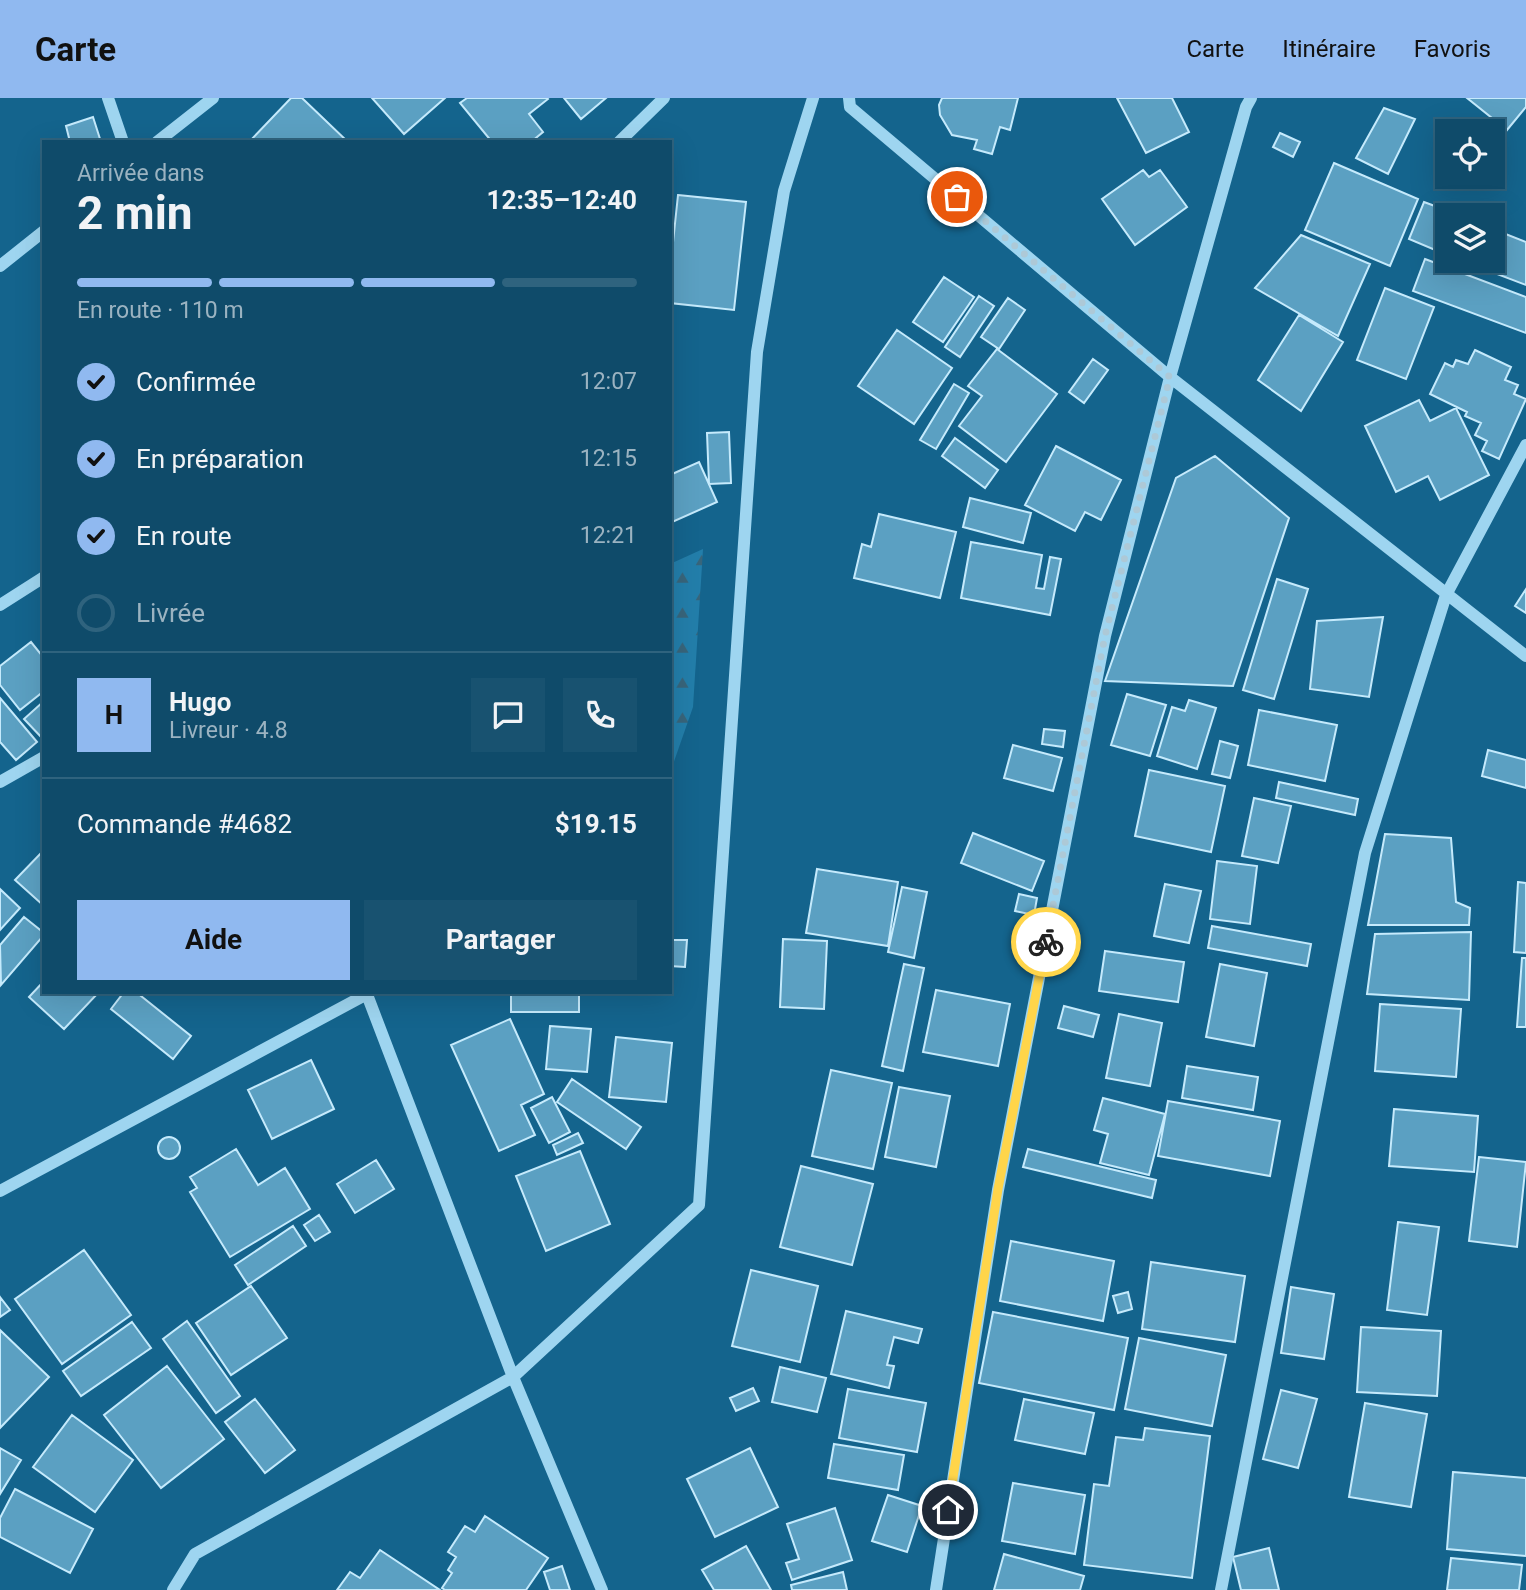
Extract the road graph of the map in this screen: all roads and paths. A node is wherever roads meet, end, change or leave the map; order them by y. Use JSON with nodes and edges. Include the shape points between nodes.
{"nodes":[{"id":1,"x":107,"y":98,"type":"edge"},
{"id":2,"x":213,"y":98,"type":"edge"},
{"id":3,"x":664,"y":98,"type":"edge"},
{"id":4,"x":813,"y":98,"type":"edge"},
{"id":5,"x":849,"y":98,"type":"edge"},
{"id":6,"x":1251,"y":98,"type":"edge"},
{"id":7,"x":122,"y":140,"type":"edge"},
{"id":8,"x":160,"y":140,"type":"edge"},
{"id":9,"x":621,"y":140,"type":"edge"},
{"id":10,"x":42,"y":233,"type":"edge"},
{"id":11,"x":0,"y":266,"type":"edge"},
{"id":12,"x":1170,"y":377,"type":"junction"},
{"id":13,"x":1526,"y":445,"type":"edge"},
{"id":14,"x":42,"y":578,"type":"edge"},
{"id":15,"x":1446,"y":595,"type":"junction"},
{"id":16,"x":0,"y":605,"type":"edge"},
{"id":17,"x":1526,"y":656,"type":"edge"},
{"id":18,"x":42,"y":758,"type":"edge"},
{"id":19,"x":0,"y":782,"type":"edge"},
{"id":20,"x":364,"y":994,"type":"edge"},
{"id":21,"x":366,"y":994,"type":"edge"},
{"id":22,"x":0,"y":1191,"type":"edge"},
{"id":23,"x":513,"y":1377,"type":"junction"},
{"id":24,"x":173,"y":1590,"type":"edge"},
{"id":25,"x":601,"y":1590,"type":"edge"},
{"id":26,"x":936,"y":1590,"type":"edge"},
{"id":27,"x":1221,"y":1590,"type":"edge"}],
"edges":[{"from":1,"to":7,"type":"street"},
{"from":2,"to":8,"type":"street"},
{"from":3,"to":9,"type":"street"},
{"from":4,"to":23,"type":"street","via":[[784,191],[757,352],[699,1205]]},
{"from":5,"to":12,"type":"street","via":[[850,107]]},
{"from":6,"to":12,"type":"street"},
{"from":10,"to":11,"type":"street"},
{"from":12,"to":15,"type":"street"},
{"from":12,"to":26,"type":"street","via":[[1105,636],[998,1189]]},
{"from":13,"to":15,"type":"street"},
{"from":14,"to":16,"type":"street"},
{"from":15,"to":17,"type":"street"},
{"from":15,"to":27,"type":"street","via":[[1366,853]]},
{"from":18,"to":19,"type":"street"},
{"from":20,"to":22,"type":"street"},
{"from":21,"to":23,"type":"street"},
{"from":23,"to":24,"type":"street","via":[[195,1555]]},
{"from":23,"to":25,"type":"street"}]}
